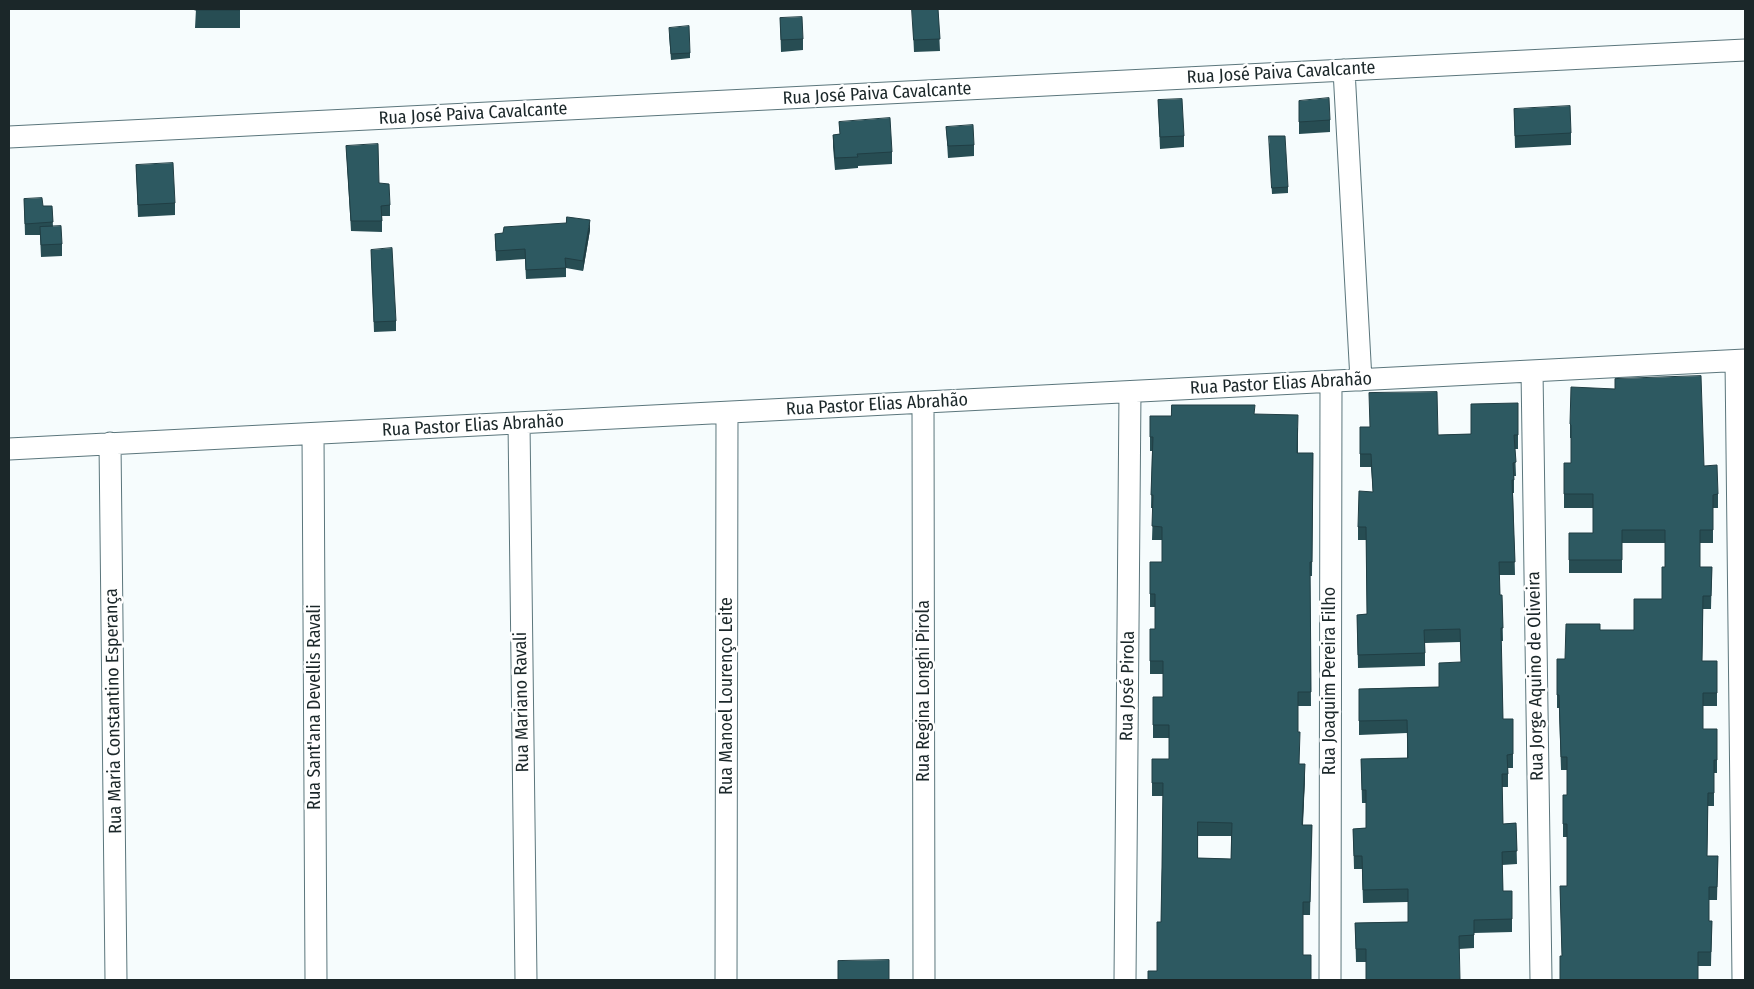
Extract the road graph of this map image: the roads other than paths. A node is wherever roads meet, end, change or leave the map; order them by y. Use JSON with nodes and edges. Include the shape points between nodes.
{"nodes":[{"id":1,"x":1745,"y":50,"type":"edge"},
{"id":2,"x":1344,"y":70,"type":"junction"},
{"id":3,"x":9,"y":137,"type":"edge"},
{"id":4,"x":1741,"y":360,"type":"edge"},
{"id":5,"x":1532,"y":371,"type":"junction"},
{"id":6,"x":1361,"y":380,"type":"junction"},
{"id":7,"x":1330,"y":382,"type":"junction"},
{"id":8,"x":1130,"y":392,"type":"junction"},
{"id":9,"x":923,"y":403,"type":"junction"},
{"id":10,"x":727,"y":413,"type":"junction"},
{"id":11,"x":518,"y":424,"type":"junction"},
{"id":12,"x":314,"y":434,"type":"junction"},
{"id":13,"x":110,"y":443,"type":"junction"},
{"id":14,"x":9,"y":449,"type":"edge"},
{"id":15,"x":116,"y":980,"type":"edge"},
{"id":16,"x":316,"y":980,"type":"edge"},
{"id":17,"x":526,"y":980,"type":"edge"},
{"id":18,"x":726,"y":980,"type":"edge"},
{"id":19,"x":924,"y":980,"type":"edge"},
{"id":20,"x":1125,"y":980,"type":"edge"},
{"id":21,"x":1330,"y":980,"type":"edge"},
{"id":22,"x":1540,"y":980,"type":"edge"},
{"id":23,"x":1743,"y":980,"type":"edge"}],
"edges":[{"from":1,"to":2,"type":"street","name":"Rua José Paiva Cavalcante"},
{"from":2,"to":3,"type":"street","name":"Rua José Paiva Cavalcante"},
{"from":2,"to":6,"type":"street"},
{"from":4,"to":5,"type":"street","name":"Rua Pastor Elias Abrahão"},
{"from":4,"to":23,"type":"street"},
{"from":5,"to":6,"type":"street","name":"Rua Pastor Elias Abrahão"},
{"from":5,"to":22,"type":"street","name":"Rua Jorge Aquino de Oliveira"},
{"from":6,"to":7,"type":"street","name":"Rua Pastor Elias Abrahão"},
{"from":7,"to":8,"type":"street","name":"Rua Pastor Elias Abrahão"},
{"from":7,"to":21,"type":"street","name":"Rua Joaquim Pereira Filho"},
{"from":8,"to":9,"type":"street","name":"Rua Pastor Elias Abrahão"},
{"from":8,"to":20,"type":"street","name":"Rua José Pirola"},
{"from":9,"to":10,"type":"street","name":"Rua Pastor Elias Abrahão"},
{"from":9,"to":19,"type":"street","name":"Rua Regina Longhi Pirola"},
{"from":10,"to":11,"type":"street","name":"Rua Pastor Elias Abrahão"},
{"from":10,"to":18,"type":"street","name":"Rua Manoel Lourenço Leite"},
{"from":11,"to":12,"type":"street","name":"Rua Pastor Elias Abrahão"},
{"from":11,"to":17,"type":"street","name":"Rua Mariano Ravali"},
{"from":12,"to":13,"type":"street","name":"Rua Pastor Elias Abrahão"},
{"from":12,"to":16,"type":"street","name":"Rua Sant'ana Devellis Ravali"},
{"from":13,"to":14,"type":"street","name":"Rua Pastor Elias Abrahão"},
{"from":13,"to":15,"type":"street","name":"Rua Maria Constantino Esperança"}]}
